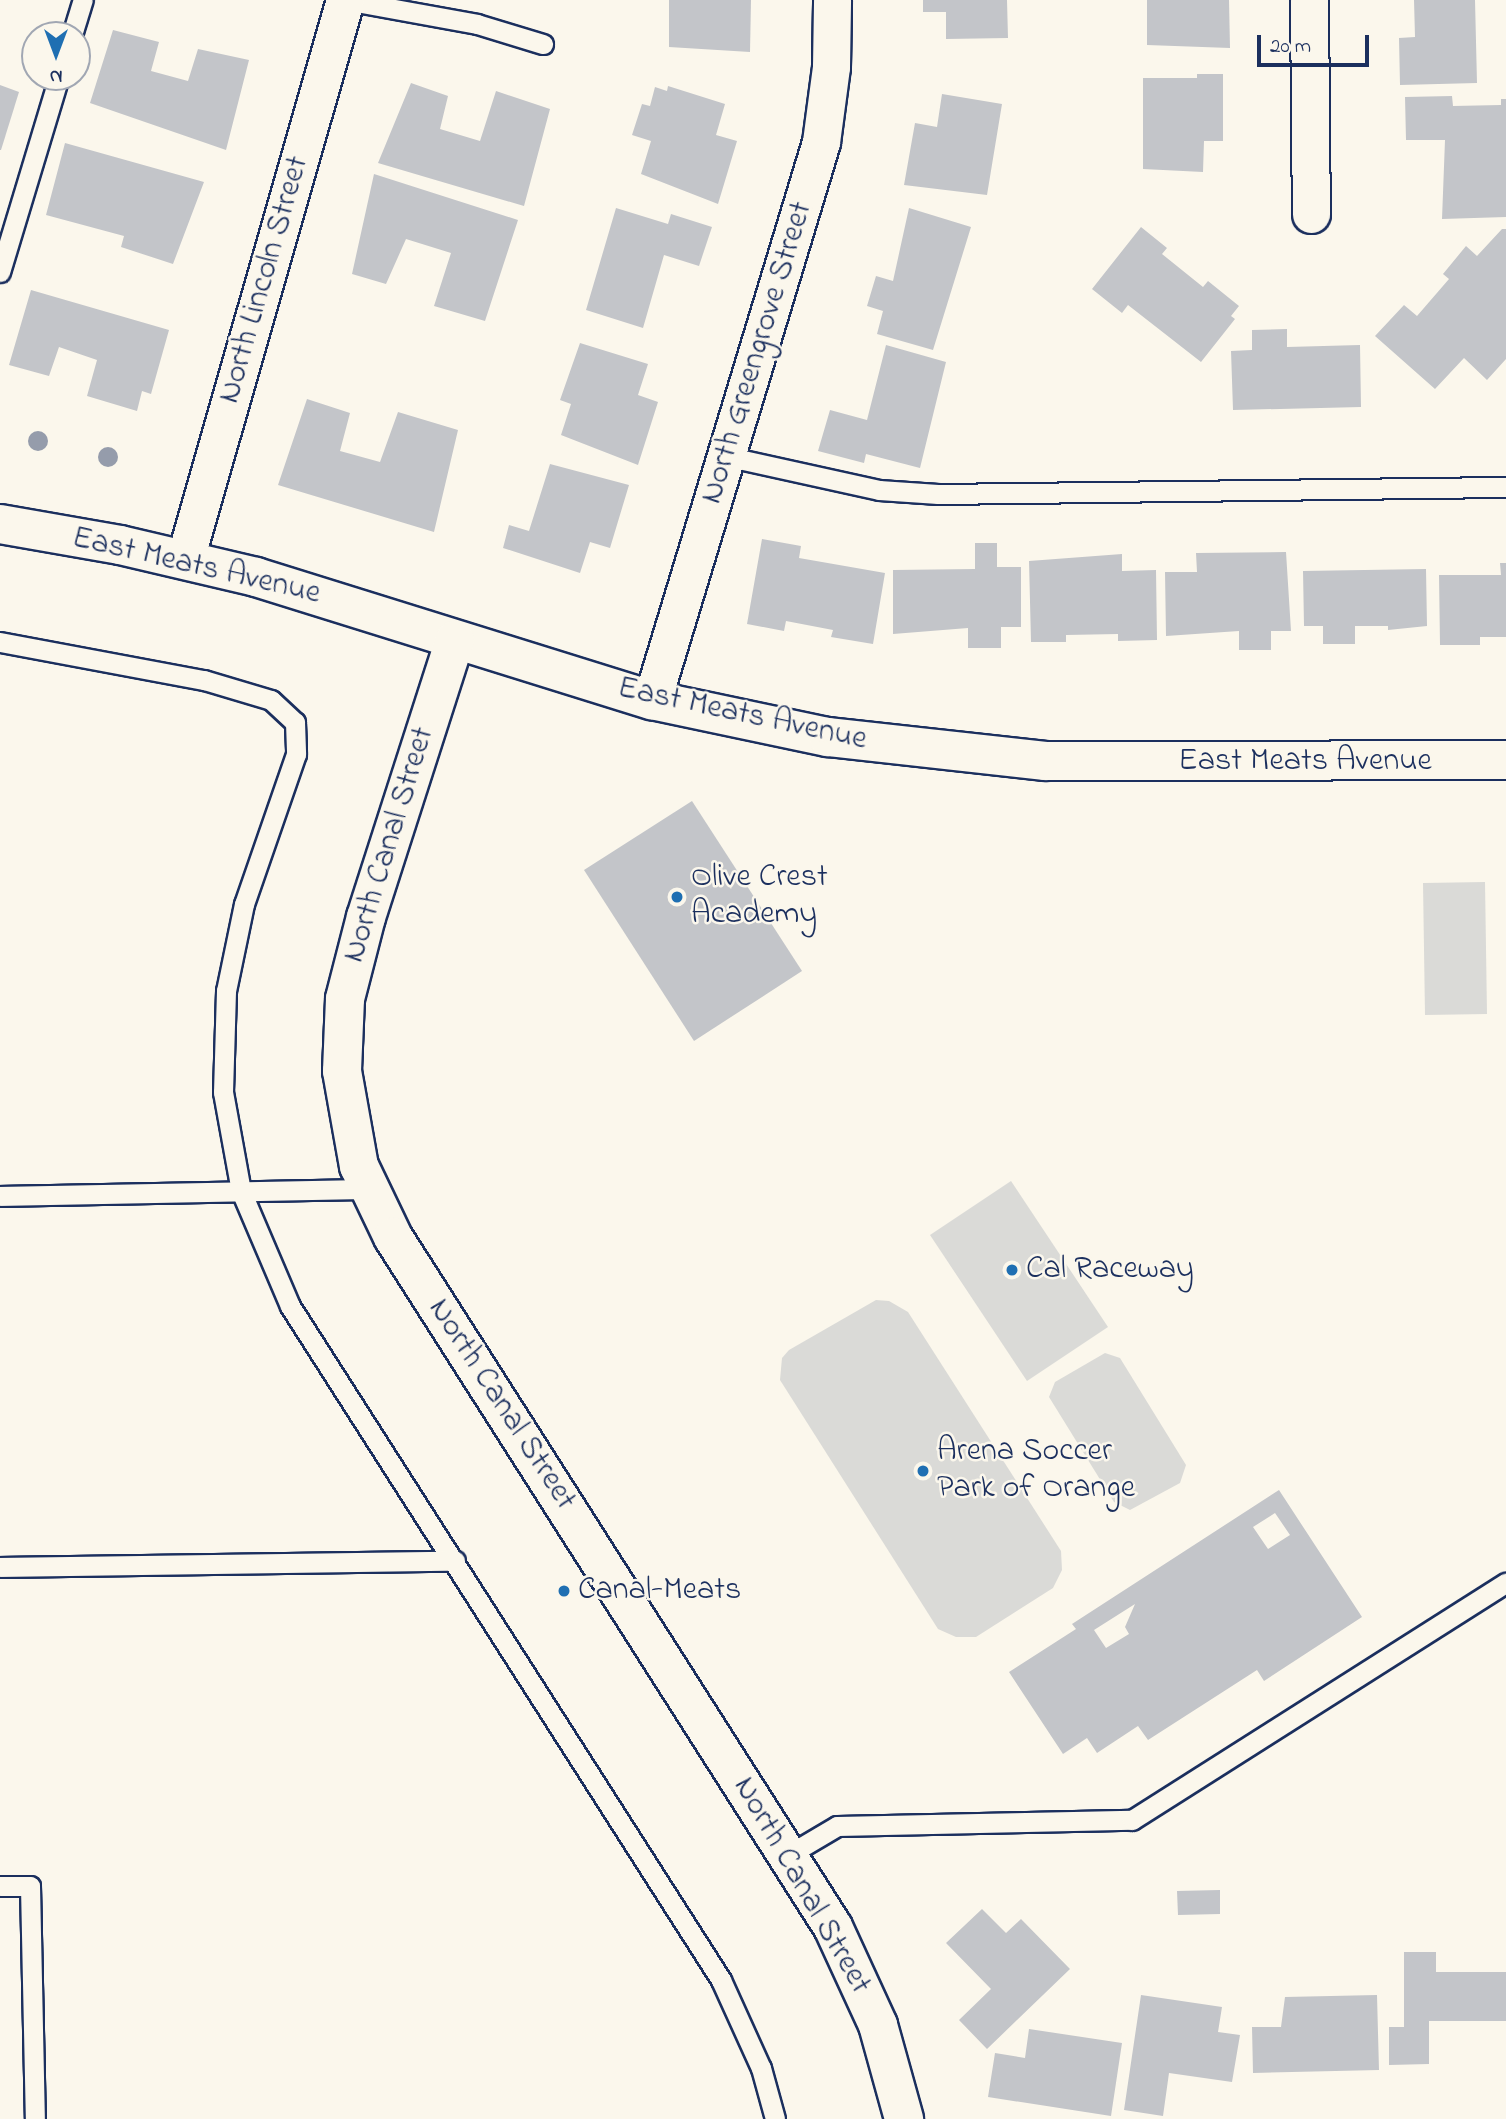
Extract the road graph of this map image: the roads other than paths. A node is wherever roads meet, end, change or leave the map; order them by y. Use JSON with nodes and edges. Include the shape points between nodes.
{"nodes":[{"id":1,"x":83,"y":0,"type":"edge"},
{"id":2,"x":345,"y":0,"type":"edge"},
{"id":3,"x":832,"y":0,"type":"edge"},
{"id":4,"x":1309,"y":0,"type":"edge"},
{"id":5,"x":76,"y":21,"type":"edge"},
{"id":6,"x":543,"y":44,"type":"dead end"},
{"id":7,"x":55,"y":91,"type":"edge"},
{"id":8,"x":1311,"y":214,"type":"dead end"},
{"id":9,"x":0,"y":272,"type":"edge"},
{"id":10,"x":726,"y":456,"type":"junction"},
{"id":11,"x":1506,"y":487,"type":"edge"},
{"id":12,"x":0,"y":524,"type":"edge"},
{"id":13,"x":185,"y":559,"type":"junction"},
{"id":14,"x":455,"y":640,"type":"junction"},
{"id":15,"x":0,"y":642,"type":"edge"},
{"id":16,"x":652,"y":700,"type":"junction"},
{"id":17,"x":1506,"y":761,"type":"edge"},
{"id":18,"x":368,"y":1189,"type":"junction"},
{"id":19,"x":241,"y":1191,"type":"junction"},
{"id":20,"x":0,"y":1196,"type":"edge"},
{"id":21,"x":455,"y":1561,"type":"junction"},
{"id":22,"x":0,"y":1567,"type":"edge"},
{"id":23,"x":1506,"y":1583,"type":"edge"},
{"id":24,"x":788,"y":1855,"type":"junction"},
{"id":25,"x":0,"y":1886,"type":"edge"},
{"id":26,"x":35,"y":2119,"type":"edge"},
{"id":27,"x":775,"y":2119,"type":"edge"},
{"id":28,"x":904,"y":2119,"type":"edge"}],
"edges":[{"from":1,"to":5,"type":"lane"},
{"from":2,"to":6,"type":"lane","via":[[477,24]]},
{"from":2,"to":13,"type":"street","name":"North Lincoln Street"},
{"from":3,"to":10,"type":"street","name":"North Greengrove Street","via":[[831,67],[821,142]]},
{"from":4,"to":8,"type":"street"},
{"from":7,"to":9,"type":"lane"},
{"from":10,"to":11,"type":"lane","via":[[879,490],[938,495]]},
{"from":10,"to":16,"type":"street","name":"North Greengrove Street"},
{"from":12,"to":13,"type":"street","name":"East Meats Avenue"},
{"from":13,"to":14,"type":"street","name":"East Meats Avenue","via":[[361,608]]},
{"from":14,"to":16,"type":"street","name":"East Meats Avenue"},
{"from":14,"to":18,"type":"street","name":"North Canal Street","via":[[366,918],[345,999],[345,1105]]},
{"from":15,"to":19,"type":"lane","via":[[204,680],[271,700],[295,722],[296,754],[244,904],[226,991],[223,1092]]},
{"from":16,"to":17,"type":"street","name":"East Meats Avenue","via":[[828,737],[996,758],[1127,764]]},
{"from":18,"to":19,"type":"lane"},
{"from":18,"to":24,"type":"street","name":"North Canal Street","via":[[393,1237]]},
{"from":19,"to":20,"type":"lane"},
{"from":19,"to":21,"type":"lane","via":[[290,1306]]},
{"from":21,"to":22,"type":"lane"},
{"from":21,"to":27,"type":"lane","via":[[721,1980],[761,2068]]},
{"from":23,"to":24,"type":"lane","via":[[1132,1820],[837,1826]]},
{"from":24,"to":28,"type":"street","name":"North Canal Street","via":[[860,1979],[895,2076]]},
{"from":25,"to":26,"type":"lane","via":[[30,1886]]}]}
